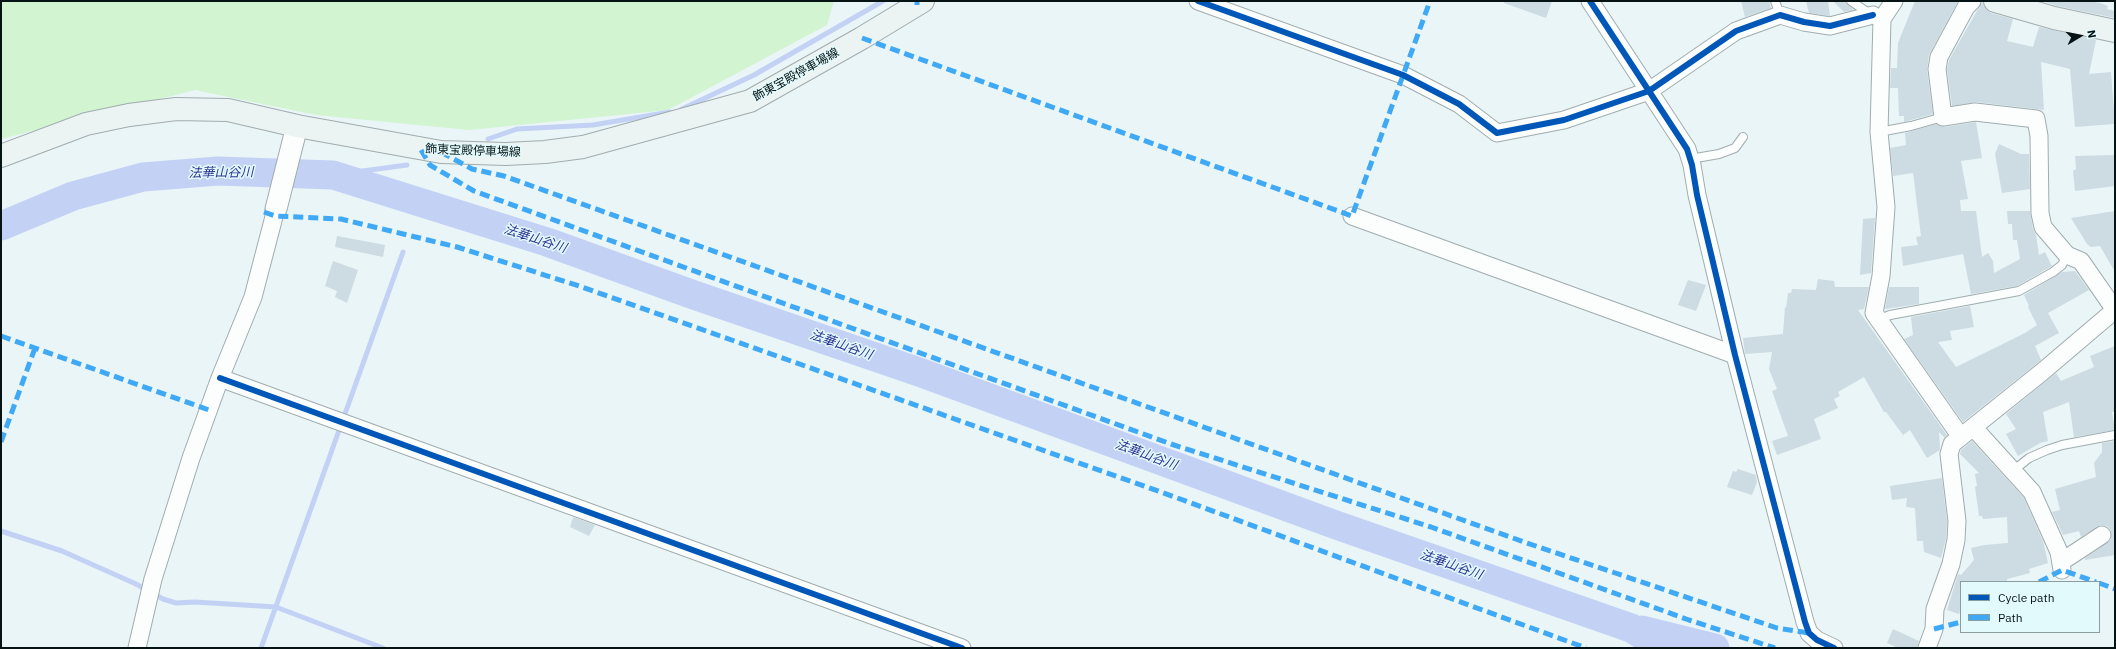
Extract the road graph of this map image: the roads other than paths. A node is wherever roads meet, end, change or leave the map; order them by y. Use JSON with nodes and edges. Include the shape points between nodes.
{"nodes":[{"id":1,"x":923,"y":1,"type":"edge"},
{"id":2,"x":1198,"y":1,"type":"edge"},
{"id":3,"x":1590,"y":1,"type":"edge"},
{"id":4,"x":1851,"y":1,"type":"edge"},
{"id":5,"x":1894,"y":1,"type":"edge"},
{"id":6,"x":1972,"y":1,"type":"edge"},
{"id":7,"x":1995,"y":1,"type":"edge"},
{"id":8,"x":1778,"y":8,"type":"edge"},
{"id":9,"x":1877,"y":17,"type":"junction"},
{"id":10,"x":2115,"y":31,"type":"edge"},
{"id":11,"x":1649,"y":91,"type":"junction"},
{"id":12,"x":1943,"y":117,"type":"junction"},
{"id":13,"x":297,"y":126,"type":"junction"},
{"id":14,"x":1879,"y":132,"type":"junction"},
{"id":15,"x":1743,"y":137,"type":"dead end"},
{"id":16,"x":1,"y":156,"type":"edge"},
{"id":17,"x":1690,"y":159,"type":"junction"},
{"id":18,"x":276,"y":209,"type":"joint"},
{"id":19,"x":1352,"y":216,"type":"dead end"},
{"id":20,"x":2067,"y":255,"type":"junction"},
{"id":21,"x":2115,"y":310,"type":"edge"},
{"id":22,"x":1880,"y":319,"type":"junction"},
{"id":23,"x":1735,"y":355,"type":"junction"},
{"id":24,"x":220,"y":378,"type":"junction"},
{"id":25,"x":1967,"y":432,"type":"junction"},
{"id":26,"x":2115,"y":435,"type":"edge"},
{"id":27,"x":2014,"y":470,"type":"junction"},
{"id":28,"x":2102,"y":535,"type":"dead end"},
{"id":29,"x":137,"y":648,"type":"edge"},
{"id":30,"x":962,"y":648,"type":"edge"},
{"id":31,"x":1834,"y":648,"type":"edge"},
{"id":32,"x":1927,"y":648,"type":"edge"}],
"edges":[{"from":1,"to":13,"type":"main road","name":"飾東宝殿停車場線","via":[[750,101],[583,147],[506,154],[441,152]]},
{"from":2,"to":11,"type":"street","via":[[1403,75],[1459,104],[1497,133],[1564,120]]},
{"from":3,"to":11,"type":"street"},
{"from":4,"to":9,"type":"lane","via":[[1864,12]]},
{"from":5,"to":9,"type":"street"},
{"from":6,"to":12,"type":"street","via":[[1958,20],[1939,57],[1937,69]]},
{"from":7,"to":10,"type":"main road","via":[[2054,18]]},
{"from":8,"to":9,"type":"street","via":[[1804,22],[1830,26]]},
{"from":8,"to":11,"type":"street","via":[[1736,31]]},
{"from":9,"to":14,"type":"street"},
{"from":11,"to":17,"type":"street","via":[[1687,149]]},
{"from":12,"to":14,"type":"lane"},
{"from":12,"to":20,"type":"street","via":[[1975,112],[2036,119],[2039,136],[2040,213],[2044,227]]},
{"from":13,"to":16,"type":"main road","name":"飾東宝殿停車場線","via":[[228,110],[176,109],[86,124]]},
{"from":13,"to":18,"type":"street"},
{"from":14,"to":22,"type":"street","via":[[1886,207],[1881,276],[1874,313]]},
{"from":15,"to":17,"type":"lane","via":[[1735,148],[1719,154]]},
{"from":17,"to":23,"type":"street"},
{"from":18,"to":24,"type":"street","via":[[253,297]]},
{"from":19,"to":23,"type":"street"},
{"from":20,"to":21,"type":"street","via":[[2081,261]]},
{"from":20,"to":22,"type":"lane","via":[[2062,265],[2019,291]]},
{"from":21,"to":25,"type":"street"},
{"from":22,"to":25,"type":"street"},
{"from":23,"to":31,"type":"street","via":[[1805,622],[1809,633]]},
{"from":24,"to":29,"type":"street","via":[[191,458],[153,578]]},
{"from":24,"to":30,"type":"street"},
{"from":25,"to":27,"type":"street"},
{"from":25,"to":32,"type":"street","via":[[1952,444],[1949,454],[1957,522],[1956,540],[1951,564],[1935,609],[1934,629]]},
{"from":26,"to":27,"type":"lane","via":[[2047,450]]},
{"from":27,"to":28,"type":"street","via":[[2032,492],[2039,506],[2059,552],[2061,566]]}]}
